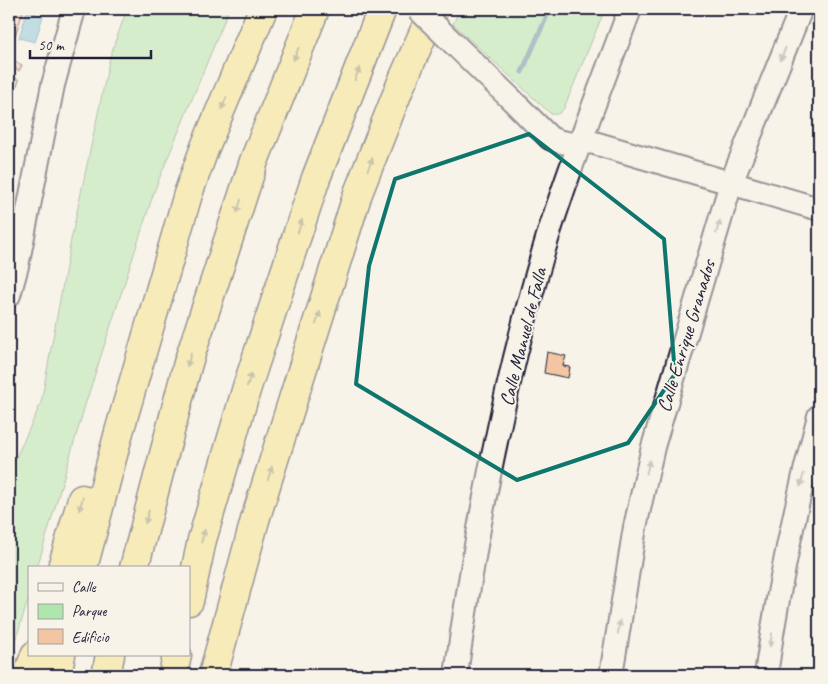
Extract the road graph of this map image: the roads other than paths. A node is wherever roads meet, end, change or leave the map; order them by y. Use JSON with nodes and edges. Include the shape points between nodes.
{"nodes":[{"id":1,"x":74,"y":9,"type":"edge"},
{"id":2,"x":263,"y":9,"type":"edge"},
{"id":3,"x":315,"y":9,"type":"edge"},
{"id":4,"x":382,"y":9,"type":"edge"},
{"id":5,"x":418,"y":9,"type":"edge"},
{"id":6,"x":434,"y":9,"type":"edge"},
{"id":7,"x":630,"y":9,"type":"edge"},
{"id":8,"x":801,"y":9,"type":"edge"},
{"id":9,"x":580,"y":143,"type":"junction"},
{"id":10,"x":731,"y":183,"type":"junction"},
{"id":11,"x":188,"y":194,"type":"junction"},
{"id":12,"x":819,"y":209,"type":"edge"},
{"id":13,"x":9,"y":296,"type":"edge"},
{"id":14,"x":819,"y":416,"type":"edge"},
{"id":15,"x":255,"y":520,"type":"junction"},
{"id":16,"x":63,"y":566,"type":"edge"},
{"id":17,"x":84,"y":566,"type":"edge"},
{"id":18,"x":135,"y":566,"type":"edge"},
{"id":19,"x":190,"y":596,"type":"edge"},
{"id":20,"x":35,"y":656,"type":"edge"},
{"id":21,"x":61,"y":656,"type":"edge"},
{"id":22,"x":110,"y":656,"type":"edge"},
{"id":23,"x":177,"y":656,"type":"edge"},
{"id":24,"x":28,"y":675,"type":"edge"},
{"id":25,"x":57,"y":675,"type":"edge"},
{"id":26,"x":106,"y":675,"type":"edge"},
{"id":27,"x":173,"y":675,"type":"edge"},
{"id":28,"x":213,"y":675,"type":"edge"},
{"id":29,"x":231,"y":675,"type":"edge"},
{"id":30,"x":456,"y":675,"type":"edge"},
{"id":31,"x":611,"y":675,"type":"edge"},
{"id":32,"x":766,"y":675,"type":"edge"}],
"edges":[{"from":1,"to":13,"type":"street","via":[[53,85]]},
{"from":2,"to":11,"type":"highway","one_way":true},
{"from":3,"to":18,"type":"highway","one_way":true,"via":[[254,161],[188,363]]},
{"from":19,"to":4,"type":"highway","one_way":true,"via":[[202,540],[247,387],[316,178]]},
{"from":5,"to":9,"type":"street","bridge":true,"via":[[550,138],[567,144]]},
{"from":15,"to":6,"type":"highway","one_way":true,"via":[[358,193]]},
{"from":7,"to":9,"type":"street","name":"Calle Manuel de Falla"},
{"from":8,"to":10,"type":"street","name":"Calle Enrique Granados","one_way":true},
{"from":9,"to":10,"type":"street","via":[[591,142]]},
{"from":9,"to":30,"type":"street","name":"Calle Manuel de Falla","via":[[546,245],[493,454]]},
{"from":10,"to":12,"type":"street"},
{"from":31,"to":10,"type":"street","name":"Calle Enrique Granados","one_way":true,"via":[[635,527],[653,447]]},
{"from":11,"to":16,"type":"highway","one_way":true,"via":[[164,246],[117,380]]},
{"from":11,"to":17,"type":"highway"},
{"from":14,"to":32,"type":"street","one_way":true,"via":[[785,557]]},
{"from":15,"to":28,"type":"highway"},
{"from":15,"to":29,"type":"highway"},
{"from":20,"to":24,"type":"highway"},
{"from":21,"to":25,"type":"highway"},
{"from":22,"to":26,"type":"highway"},
{"from":23,"to":27,"type":"highway"}]}
